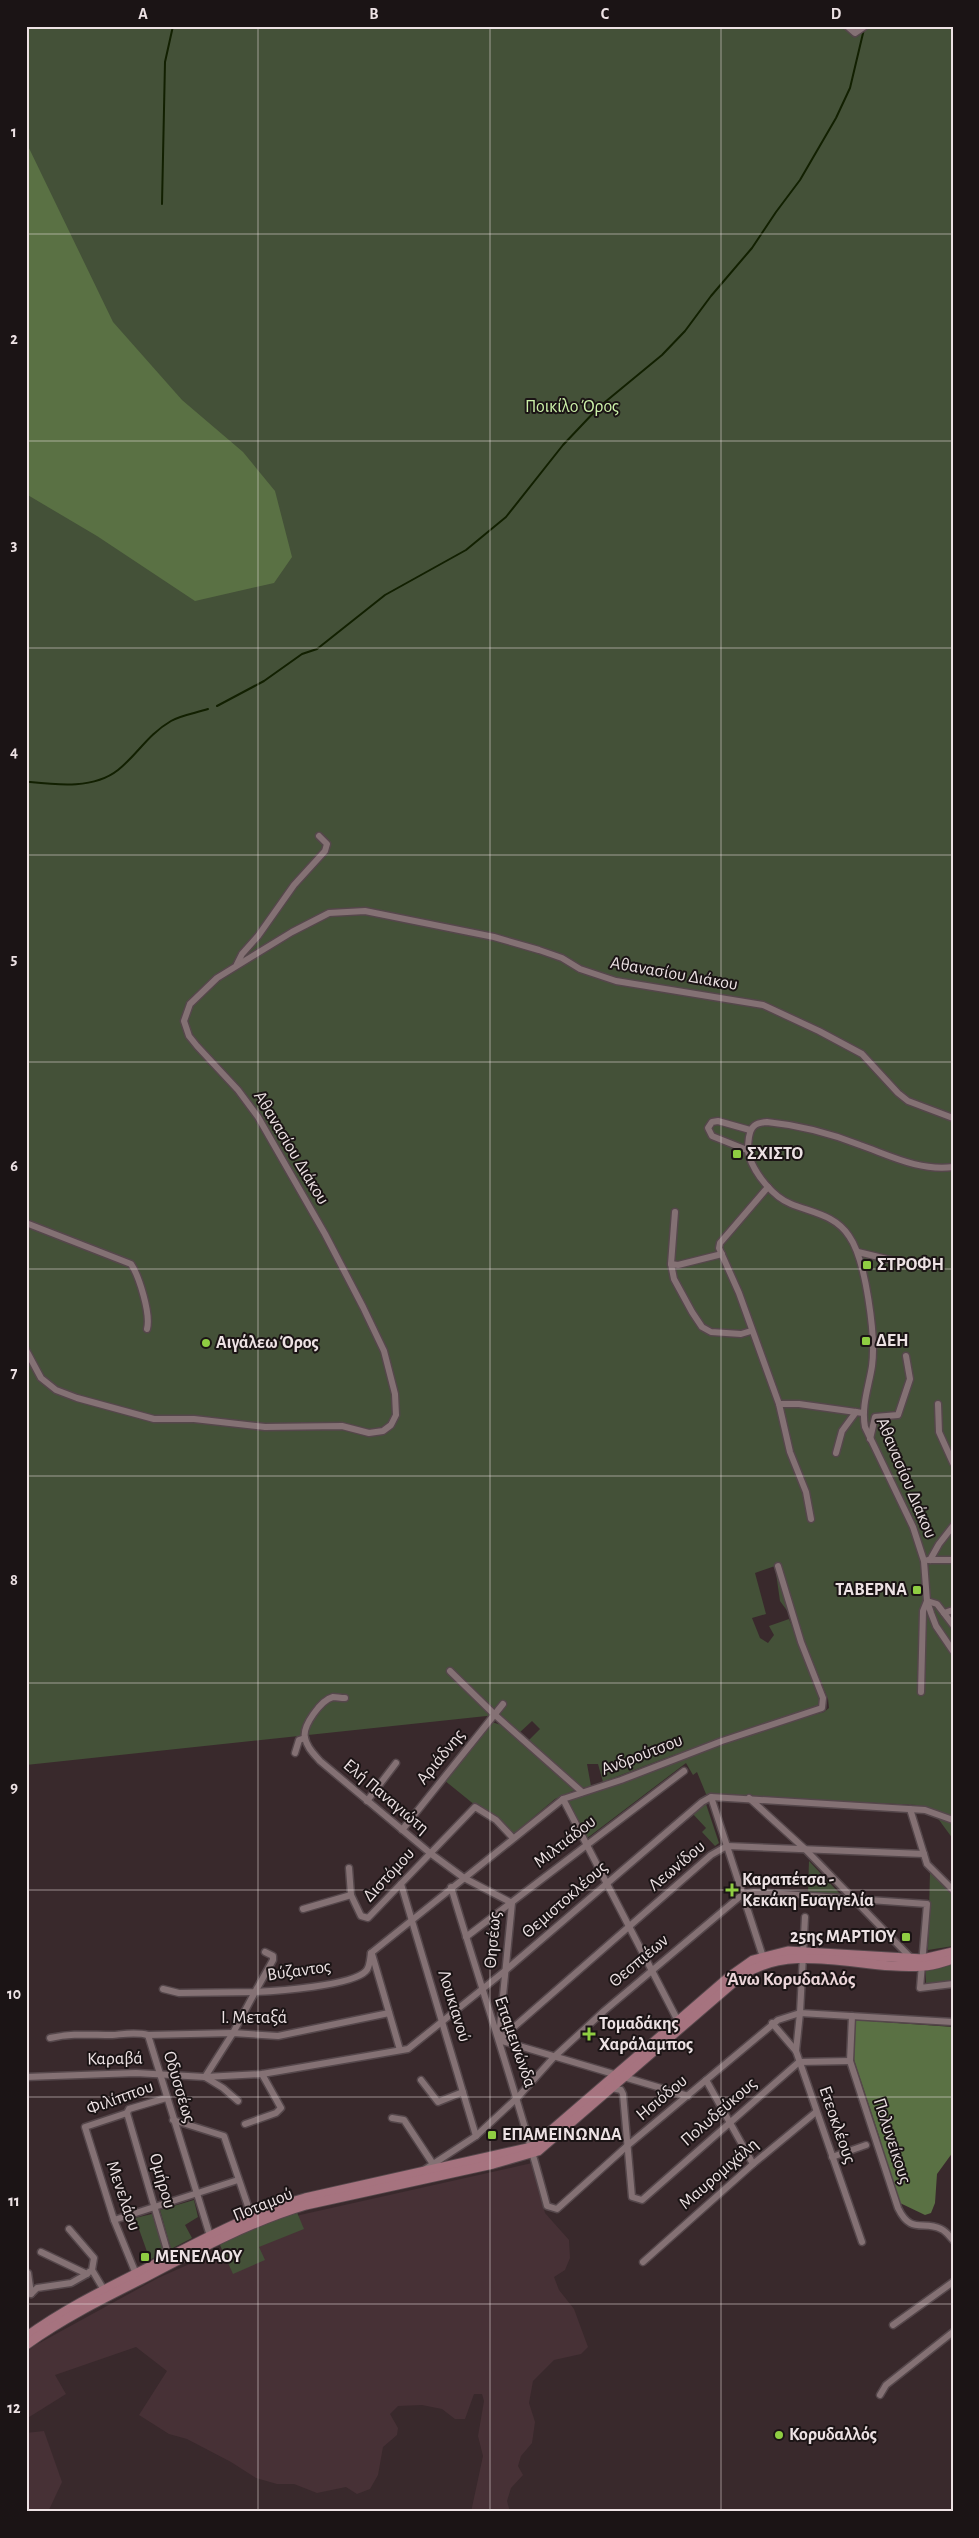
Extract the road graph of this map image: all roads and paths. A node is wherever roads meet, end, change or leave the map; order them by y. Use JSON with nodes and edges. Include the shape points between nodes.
{"nodes":[{"id":1,"x":846,"y":26,"type":"edge"},
{"id":2,"x":865,"y":26,"type":"edge"},
{"id":3,"x":320,"y":836,"type":"dead end"},
{"id":4,"x":237,"y":964,"type":"junction"},
{"id":5,"x":953,"y":1118,"type":"edge"},
{"id":6,"x":750,"y":1130,"type":"junction"},
{"id":7,"x":748,"y":1150,"type":"junction"},
{"id":8,"x":953,"y":1167,"type":"edge"},
{"id":9,"x":768,"y":1187,"type":"junction"},
{"id":10,"x":675,"y":1212,"type":"dead end"},
{"id":11,"x":26,"y":1223,"type":"edge"},
{"id":12,"x":858,"y":1252,"type":"junction"},
{"id":13,"x":722,"y":1254,"type":"junction"},
{"id":14,"x":891,"y":1260,"type":"dead end"},
{"id":15,"x":671,"y":1264,"type":"junction"},
{"id":16,"x":148,"y":1329,"type":"dead end"},
{"id":17,"x":752,"y":1331,"type":"junction"},
{"id":18,"x":26,"y":1350,"type":"edge"},
{"id":19,"x":906,"y":1356,"type":"dead end"},
{"id":20,"x":779,"y":1404,"type":"junction"},
{"id":21,"x":938,"y":1404,"type":"dead end"},
{"id":22,"x":860,"y":1412,"type":"junction"},
{"id":23,"x":870,"y":1439,"type":"junction"},
{"id":24,"x":836,"y":1453,"type":"dead end"},
{"id":25,"x":953,"y":1463,"type":"edge"},
{"id":26,"x":811,"y":1519,"type":"dead end"},
{"id":27,"x":953,"y":1526,"type":"edge"},
{"id":28,"x":927,"y":1560,"type":"junction"},
{"id":29,"x":953,"y":1560,"type":"edge"},
{"id":30,"x":778,"y":1566,"type":"dead end"},
{"id":31,"x":927,"y":1601,"type":"junction"},
{"id":32,"x":953,"y":1610,"type":"edge"},
{"id":33,"x":944,"y":1613,"type":"junction"},
{"id":34,"x":953,"y":1624,"type":"edge"},
{"id":35,"x":953,"y":1651,"type":"edge"},
{"id":36,"x":450,"y":1671,"type":"dead end"},
{"id":37,"x":920,"y":1692,"type":"dead end"},
{"id":38,"x":345,"y":1698,"type":"dead end"},
{"id":39,"x":503,"y":1704,"type":"dead end"},
{"id":40,"x":494,"y":1714,"type":"junction"},
{"id":41,"x":305,"y":1738,"type":"junction"},
{"id":42,"x":294,"y":1753,"type":"dead end"},
{"id":43,"x":396,"y":1763,"type":"dead end"},
{"id":44,"x":684,"y":1771,"type":"dead end"},
{"id":45,"x":582,"y":1792,"type":"junction"},
{"id":46,"x":711,"y":1797,"type":"junction"},
{"id":47,"x":749,"y":1798,"type":"junction"},
{"id":48,"x":563,"y":1799,"type":"junction"},
{"id":49,"x":367,"y":1801,"type":"junction"},
{"id":50,"x":910,"y":1809,"type":"junction"},
{"id":51,"x":953,"y":1820,"type":"edge"},
{"id":52,"x":402,"y":1830,"type":"junction"},
{"id":53,"x":513,"y":1838,"type":"junction"},
{"id":54,"x":586,"y":1844,"type":"junction"},
{"id":55,"x":727,"y":1846,"type":"junction"},
{"id":56,"x":805,"y":1849,"type":"junction"},
{"id":57,"x":430,"y":1853,"type":"junction"},
{"id":58,"x":924,"y":1854,"type":"junction"},
{"id":59,"x":349,"y":1868,"type":"dead end"},
{"id":60,"x":464,"y":1878,"type":"junction"},
{"id":61,"x":607,"y":1883,"type":"junction"},
{"id":62,"x":401,"y":1884,"type":"junction"},
{"id":63,"x":451,"y":1888,"type":"junction"},
{"id":64,"x":953,"y":1890,"type":"edge"},
{"id":65,"x":742,"y":1894,"type":"junction"},
{"id":66,"x":351,"y":1895,"type":"junction"},
{"id":67,"x":853,"y":1899,"type":"junction"},
{"id":68,"x":512,"y":1903,"type":"junction"},
{"id":69,"x":303,"y":1909,"type":"dead end"},
{"id":70,"x":805,"y":1916,"type":"dead end"},
{"id":71,"x":412,"y":1920,"type":"junction"},
{"id":72,"x":629,"y":1926,"type":"junction"},
{"id":73,"x":466,"y":1937,"type":"junction"},
{"id":74,"x":265,"y":1952,"type":"dead end"},
{"id":75,"x":953,"y":1952,"type":"edge"},
{"id":76,"x":371,"y":1953,"type":"junction"},
{"id":77,"x":802,"y":1955,"type":"junction"},
{"id":78,"x":763,"y":1957,"type":"junction"},
{"id":79,"x":911,"y":1958,"type":"junction"},
{"id":80,"x":953,"y":1959,"type":"edge"},
{"id":81,"x":923,"y":1963,"type":"junction"},
{"id":82,"x":506,"y":1970,"type":"junction"},
{"id":83,"x":652,"y":1970,"type":"junction"},
{"id":84,"x":953,"y":1984,"type":"edge"},
{"id":85,"x":163,"y":1989,"type":"dead end"},
{"id":86,"x":481,"y":1990,"type":"junction"},
{"id":87,"x":255,"y":1992,"type":"junction"},
{"id":88,"x":389,"y":2013,"type":"junction"},
{"id":89,"x":800,"y":2013,"type":"junction"},
{"id":90,"x":852,"y":2016,"type":"junction"},
{"id":91,"x":678,"y":2021,"type":"junction"},
{"id":92,"x":443,"y":2022,"type":"junction"},
{"id":93,"x":953,"y":2022,"type":"edge"},
{"id":94,"x":772,"y":2023,"type":"junction"},
{"id":95,"x":233,"y":2033,"type":"junction"},
{"id":96,"x":148,"y":2035,"type":"junction"},
{"id":97,"x":50,"y":2038,"type":"dead end"},
{"id":98,"x":498,"y":2040,"type":"junction"},
{"id":99,"x":400,"y":2050,"type":"junction"},
{"id":100,"x":796,"y":2051,"type":"junction"},
{"id":101,"x":554,"y":2057,"type":"junction"},
{"id":102,"x":850,"y":2061,"type":"junction"},
{"id":103,"x":799,"y":2062,"type":"junction"},
{"id":104,"x":158,"y":2074,"type":"junction"},
{"id":105,"x":262,"y":2074,"type":"junction"},
{"id":106,"x":620,"y":2076,"type":"junction"},
{"id":107,"x":26,"y":2077,"type":"edge"},
{"id":108,"x":205,"y":2077,"type":"junction"},
{"id":109,"x":421,"y":2080,"type":"dead end"},
{"id":110,"x":706,"y":2080,"type":"junction"},
{"id":111,"x":612,"y":2088,"type":"junction"},
{"id":112,"x":463,"y":2092,"type":"junction"},
{"id":113,"x":688,"y":2096,"type":"junction"},
{"id":114,"x":518,"y":2097,"type":"junction"},
{"id":115,"x":166,"y":2098,"type":"junction"},
{"id":116,"x":238,"y":2101,"type":"dead end"},
{"id":117,"x":816,"y":2112,"type":"junction"},
{"id":118,"x":127,"y":2113,"type":"junction"},
{"id":119,"x":392,"y":2118,"type":"dead end"},
{"id":120,"x":173,"y":2120,"type":"junction"},
{"id":121,"x":730,"y":2122,"type":"junction"},
{"id":122,"x":245,"y":2124,"type":"dead end"},
{"id":123,"x":85,"y":2127,"type":"joint"},
{"id":124,"x":476,"y":2136,"type":"junction"},
{"id":125,"x":866,"y":2145,"type":"dead end"},
{"id":126,"x":627,"y":2146,"type":"junction"},
{"id":127,"x":532,"y":2150,"type":"junction"},
{"id":128,"x":832,"y":2157,"type":"junction"},
{"id":129,"x":434,"y":2164,"type":"junction"},
{"id":130,"x":753,"y":2164,"type":"junction"},
{"id":131,"x":419,"y":2173,"type":"junction"},
{"id":132,"x":238,"y":2180,"type":"junction"},
{"id":133,"x":197,"y":2194,"type":"junction"},
{"id":134,"x":547,"y":2206,"type":"joint"},
{"id":135,"x":154,"y":2207,"type":"junction"},
{"id":136,"x":252,"y":2218,"type":"junction"},
{"id":137,"x":114,"y":2220,"type":"junction"},
{"id":138,"x":70,"y":2229,"type":"dead end"},
{"id":139,"x":211,"y":2240,"type":"junction"},
{"id":140,"x":953,"y":2240,"type":"edge"},
{"id":141,"x":862,"y":2242,"type":"dead end"},
{"id":142,"x":41,"y":2252,"type":"dead end"},
{"id":143,"x":169,"y":2257,"type":"junction"},
{"id":144,"x":643,"y":2262,"type":"dead end"},
{"id":145,"x":89,"y":2272,"type":"junction"},
{"id":146,"x":28,"y":2273,"type":"dead end"},
{"id":147,"x":136,"y":2274,"type":"junction"},
{"id":148,"x":953,"y":2282,"type":"edge"},
{"id":149,"x":104,"y":2290,"type":"junction"},
{"id":150,"x":893,"y":2325,"type":"dead end"},
{"id":151,"x":952,"y":2333,"type":"edge"},
{"id":152,"x":26,"y":2337,"type":"edge"},
{"id":153,"x":26,"y":2345,"type":"edge"},
{"id":154,"x":880,"y":2395,"type":"dead end"}],
"edges":[{"from":1,"to":2,"type":"street","via":[[855,33]]},
{"from":3,"to":4,"type":"street","via":[[327,844],[325,851],[294,885]]},
{"from":4,"to":5,"type":"street","name":"Αθανασίου Διάκου","via":[[317,918],[339,912],[365,911],[494,936],[562,958],[580,969],[616,981],[773,1008],[862,1054],[908,1101]]},
{"from":4,"to":18,"type":"street","name":"Αθανασίου Διάκου","via":[[195,998],[185,1013],[185,1026],[197,1046],[258,1117],[329,1242],[384,1351],[395,1394],[394,1420],[382,1430],[369,1433],[342,1426],[265,1427],[154,1418],[56,1390],[41,1378]]},
{"from":6,"to":7,"type":"street","name":"Αθανασίου Διάκου"},
{"from":6,"to":7,"type":"street","via":[[718,1121],[712,1122],[708,1128],[712,1136]]},
{"from":6,"to":8,"type":"street","via":[[758,1123],[771,1123],[839,1138],[912,1165]]},
{"from":7,"to":9,"type":"street","name":"Αθανασίου Διάκου","via":[[755,1169]]},
{"from":9,"to":12,"type":"street","name":"Αθανασίου Διάκου","via":[[790,1204],[838,1223]]},
{"from":9,"to":13,"type":"street","via":[[720,1243]]},
{"from":10,"to":15,"type":"street"},
{"from":11,"to":16,"type":"street","via":[[131,1264],[148,1314]]},
{"from":12,"to":14,"type":"street"},
{"from":12,"to":22,"type":"street","name":"Αθανασίου Διάκου","via":[[872,1340],[872,1367]]},
{"from":13,"to":15,"type":"street"},
{"from":13,"to":17,"type":"street"},
{"from":15,"to":17,"type":"street","via":[[674,1279],[702,1327],[710,1332],[741,1334]]},
{"from":17,"to":20,"type":"street"},
{"from":19,"to":23,"type":"street","via":[[910,1379],[898,1415],[876,1418]]},
{"from":20,"to":22,"type":"street"},
{"from":20,"to":26,"type":"street"},
{"from":21,"to":25,"type":"street","via":[[939,1432]]},
{"from":22,"to":23,"type":"street","name":"Αθανασίου Διάκου"},
{"from":22,"to":24,"type":"street","via":[[842,1431]]},
{"from":23,"to":28,"type":"street","name":"Αθανασίου Διάκου"},
{"from":27,"to":28,"type":"street"},
{"from":28,"to":29,"type":"street"},
{"from":28,"to":31,"type":"street","name":"Αθανασίου Διάκου"},
{"from":30,"to":45,"type":"street","name":"Ανδρούτσου","via":[[801,1642],[823,1698],[822,1708]]},
{"from":31,"to":33,"type":"street","via":[[937,1604]]},
{"from":31,"to":35,"type":"street","name":"Αθανασίου Διάκου","via":[[936,1626]]},
{"from":31,"to":37,"type":"street","via":[[923,1611]]},
{"from":32,"to":33,"type":"street"},
{"from":33,"to":34,"type":"street"},
{"from":36,"to":40,"type":"street"},
{"from":38,"to":41,"type":"street","via":[[332,1697],[321,1705],[307,1726]]},
{"from":39,"to":40,"type":"street","name":"Αριάδνης"},
{"from":40,"to":45,"type":"street"},
{"from":40,"to":52,"type":"street","name":"Αριάδνης"},
{"from":41,"to":42,"type":"street","via":[[299,1740]]},
{"from":41,"to":49,"type":"street","name":"Ελή Παναγιώτη","via":[[308,1748],[320,1762]]},
{"from":43,"to":49,"type":"street"},
{"from":44,"to":54,"type":"street","name":"Μιλτιάδου"},
{"from":45,"to":48,"type":"street","name":"Ανδρούτσου"},
{"from":46,"to":47,"type":"street"},
{"from":46,"to":55,"type":"street"},
{"from":46,"to":61,"type":"street","name":"Θεμιστοκλέους"},
{"from":47,"to":50,"type":"street"},
{"from":47,"to":56,"type":"street"},
{"from":48,"to":53,"type":"street","name":"Ανδρούτσου"},
{"from":48,"to":54,"type":"street"},
{"from":49,"to":52,"type":"street","name":"Ελή Παναγιώτη"},
{"from":50,"to":51,"type":"street"},
{"from":50,"to":58,"type":"street"},
{"from":52,"to":57,"type":"street","name":"Ελή Παναγιώτη"},
{"from":53,"to":57,"type":"street","name":"Διστόμου","via":[[496,1820],[475,1807]]},
{"from":53,"to":60,"type":"street","name":"Ανδρούτσου"},
{"from":54,"to":61,"type":"street"},
{"from":54,"to":68,"type":"street","name":"Μιλτιάδου"},
{"from":55,"to":56,"type":"street","name":"Λεωνίδου"},
{"from":55,"to":65,"type":"street"},
{"from":55,"to":72,"type":"street","name":"Λεωνίδου","via":[[711,1855]]},
{"from":56,"to":58,"type":"street","name":"Λεωνίδου"},
{"from":56,"to":67,"type":"street"},
{"from":57,"to":60,"type":"street","name":"Ελή Παναγιώτη"},
{"from":57,"to":62,"type":"street","name":"Διστόμου"},
{"from":58,"to":64,"type":"street","via":[[928,1864]]},
{"from":59,"to":66,"type":"street"},
{"from":60,"to":63,"type":"street","name":"Ανδρούτσου"},
{"from":60,"to":68,"type":"street","name":"Ελή Παναγιώτη"},
{"from":61,"to":72,"type":"street"},
{"from":61,"to":82,"type":"street","name":"Θεμιστοκλέους"},
{"from":62,"to":66,"type":"street","name":"Διστόμου","via":[[370,1918],[360,1915]]},
{"from":62,"to":71,"type":"street","name":"Λουκιανού"},
{"from":63,"to":71,"type":"street","name":"Ανδρούτσου"},
{"from":63,"to":73,"type":"street","name":"Επαμεινώνδα"},
{"from":65,"to":67,"type":"street","via":[[754,1892]]},
{"from":65,"to":78,"type":"street"},
{"from":65,"to":83,"type":"street","name":"Θεσπιέων"},
{"from":66,"to":69,"type":"street"},
{"from":67,"to":79,"type":"street"},
{"from":67,"to":81,"type":"street","via":[[927,1904]]},
{"from":68,"to":73,"type":"street","name":"Μιλτιάδου"},
{"from":68,"to":82,"type":"street","name":"Θησέως"},
{"from":70,"to":77,"type":"street"},
{"from":71,"to":76,"type":"street","name":"Ανδρούτσου"},
{"from":71,"to":92,"type":"street","name":"Λουκιανού"},
{"from":72,"to":83,"type":"street"},
{"from":72,"to":98,"type":"street","name":"Λεωνίδου"},
{"from":73,"to":86,"type":"street","name":"Επαμεινώνδα"},
{"from":74,"to":87,"type":"street","via":[[273,1960]]},
{"from":75,"to":81,"type":"street"},
{"from":76,"to":87,"type":"street","name":"Βύζαντος","via":[[368,1968],[361,1975],[288,1990]]},
{"from":76,"to":88,"type":"street"},
{"from":77,"to":78,"type":"street","via":[[782,1952]]},
{"from":77,"to":79,"type":"street"},
{"from":77,"to":81,"type":"street"},
{"from":77,"to":89,"type":"street"},
{"from":77,"to":106,"type":"street","via":[[749,1971]]},
{"from":78,"to":91,"type":"street","via":[[736,1971]]},
{"from":79,"to":81,"type":"street"},
{"from":80,"to":81,"type":"street"},
{"from":81,"to":84,"type":"street","via":[[920,1988]]},
{"from":82,"to":86,"type":"street","name":"Θεμιστοκλέους"},
{"from":82,"to":98,"type":"street","name":"Θησέως"},
{"from":83,"to":91,"type":"street"},
{"from":83,"to":101,"type":"street","name":"Θεσπιέων"},
{"from":85,"to":87,"type":"street","via":[[180,1993]]},
{"from":86,"to":92,"type":"street","name":"Θεμιστοκλέους"},
{"from":86,"to":98,"type":"street","name":"Επαμεινώνδα"},
{"from":87,"to":95,"type":"street","name":"Βύζαντος"},
{"from":88,"to":95,"type":"street","name":"Ι. Μεταξά","via":[[278,2036]]},
{"from":88,"to":99,"type":"street"},
{"from":89,"to":90,"type":"street"},
{"from":89,"to":94,"type":"street","name":"Ησιόδου"},
{"from":89,"to":100,"type":"street"},
{"from":90,"to":93,"type":"street"},
{"from":90,"to":102,"type":"street","name":"Πολυνείκους"},
{"from":91,"to":106,"type":"street"},
{"from":92,"to":99,"type":"street","name":"Θεμιστοκλέους","via":[[415,2046]]},
{"from":92,"to":112,"type":"street","name":"Λουκιανού"},
{"from":94,"to":100,"type":"street","name":"Ετεοκλέους"},
{"from":94,"to":110,"type":"street","name":"Ησιόδου"},
{"from":95,"to":96,"type":"street","name":"Ι. Μεταξά"},
{"from":95,"to":108,"type":"street","name":"Βύζαντος"},
{"from":96,"to":97,"type":"street","name":"Οδυσσέως","via":[[135,2032],[111,2035],[73,2033]]},
{"from":96,"to":104,"type":"street","name":"Οδυσσέως"},
{"from":98,"to":101,"type":"street"},
{"from":98,"to":114,"type":"street","name":"Επαμεινώνδα"},
{"from":99,"to":105,"type":"street","name":"Θεμιστοκλέους"},
{"from":100,"to":103,"type":"street","name":"Ετεοκλέους"},
{"from":101,"to":106,"type":"street"},
{"from":101,"to":114,"type":"street","name":"Θεσπιέων"},
{"from":102,"to":103,"type":"street"},
{"from":102,"to":140,"type":"street","name":"Πολυνείκους","via":[[900,2213],[913,2225],[941,2228]]},
{"from":103,"to":117,"type":"street","name":"Ετεοκλέους"},
{"from":103,"to":121,"type":"street","name":"Πολυδεύκους"},
{"from":104,"to":107,"type":"street","name":"Καραβά"},
{"from":104,"to":108,"type":"street","name":"Καραβά"},
{"from":104,"to":115,"type":"street","name":"Οδυσσέως"},
{"from":105,"to":108,"type":"street","name":"Θεμιστοκλέους"},
{"from":105,"to":122,"type":"street","via":[[281,2109]]},
{"from":106,"to":111,"type":"street"},
{"from":106,"to":113,"type":"street"},
{"from":106,"to":127,"type":"street"},
{"from":108,"to":116,"type":"street"},
{"from":109,"to":112,"type":"street","via":[[438,2102]]},
{"from":110,"to":113,"type":"street","name":"Ησιόδου"},
{"from":110,"to":121,"type":"street"},
{"from":111,"to":126,"type":"street","via":[[621,2090],[623,2094]]},
{"from":111,"to":127,"type":"street"},
{"from":112,"to":124,"type":"street","name":"Λουκιανού"},
{"from":113,"to":126,"type":"street","name":"Ησιόδου"},
{"from":114,"to":124,"type":"street","name":"Θεσπιέων"},
{"from":114,"to":127,"type":"street","name":"Επαμεινώνδα"},
{"from":115,"to":118,"type":"street","name":"Φιλίππου","via":[[129,2109]]},
{"from":115,"to":120,"type":"street","name":"Οδυσσέως"},
{"from":117,"to":128,"type":"street","name":"Ετεοκλέους"},
{"from":117,"to":130,"type":"street","name":"Μαυρομιχάλη"},
{"from":118,"to":123,"type":"street","name":"Φιλίππου"},
{"from":118,"to":135,"type":"street","name":"Ομήρου"},
{"from":119,"to":129,"type":"street","via":[[404,2120]]},
{"from":120,"to":132,"type":"street","via":[[224,2136]]},
{"from":120,"to":133,"type":"street","name":"Οδυσσέως"},
{"from":121,"to":126,"type":"street","name":"Πολυδεύκους","via":[[642,2200],[632,2196]]},
{"from":121,"to":130,"type":"street"},
{"from":123,"to":137,"type":"street","name":"Μενελάου"},
{"from":124,"to":129,"type":"street","name":"Θεσπιέων"},
{"from":125,"to":128,"type":"street"},
{"from":126,"to":134,"type":"street","name":"Ησιόδου","via":[[557,2209]]},
{"from":127,"to":131,"type":"street","name":"Ποταμού"},
{"from":127,"to":134,"type":"street","name":"Επαμεινώνδα"},
{"from":127,"to":139,"type":"street","name":"Ποταμού","via":[[306,2205]]},
{"from":128,"to":141,"type":"street","name":"Ετεοκλέους"},
{"from":129,"to":131,"type":"street","name":"Θεσπιέων"},
{"from":130,"to":144,"type":"street","name":"Μαυρομιχάλη"},
{"from":131,"to":136,"type":"street","name":"Ποταμού","via":[[297,2200]]},
{"from":132,"to":133,"type":"street"},
{"from":132,"to":136,"type":"street"},
{"from":133,"to":135,"type":"street"},
{"from":133,"to":139,"type":"street","name":"Οδυσσέως"},
{"from":135,"to":137,"type":"street"},
{"from":135,"to":143,"type":"street","name":"Ομήρου"},
{"from":136,"to":139,"type":"street","name":"Ποταμού"},
{"from":137,"to":147,"type":"street","name":"Μενελάου"},
{"from":138,"to":145,"type":"street","via":[[94,2258]]},
{"from":139,"to":143,"type":"street","name":"Ποταμού"},
{"from":139,"to":153,"type":"street","name":"Ποταμού","via":[[69,2317]]},
{"from":142,"to":145,"type":"street"},
{"from":143,"to":147,"type":"street","name":"Ποταμού"},
{"from":145,"to":146,"type":"street","via":[[71,2284],[37,2288],[31,2294]]},
{"from":145,"to":149,"type":"street"},
{"from":147,"to":149,"type":"street","name":"Ποταμού"},
{"from":148,"to":150,"type":"street"},
{"from":149,"to":152,"type":"street","name":"Ποταμού"},
{"from":151,"to":154,"type":"street","via":[[886,2385]]}]}
